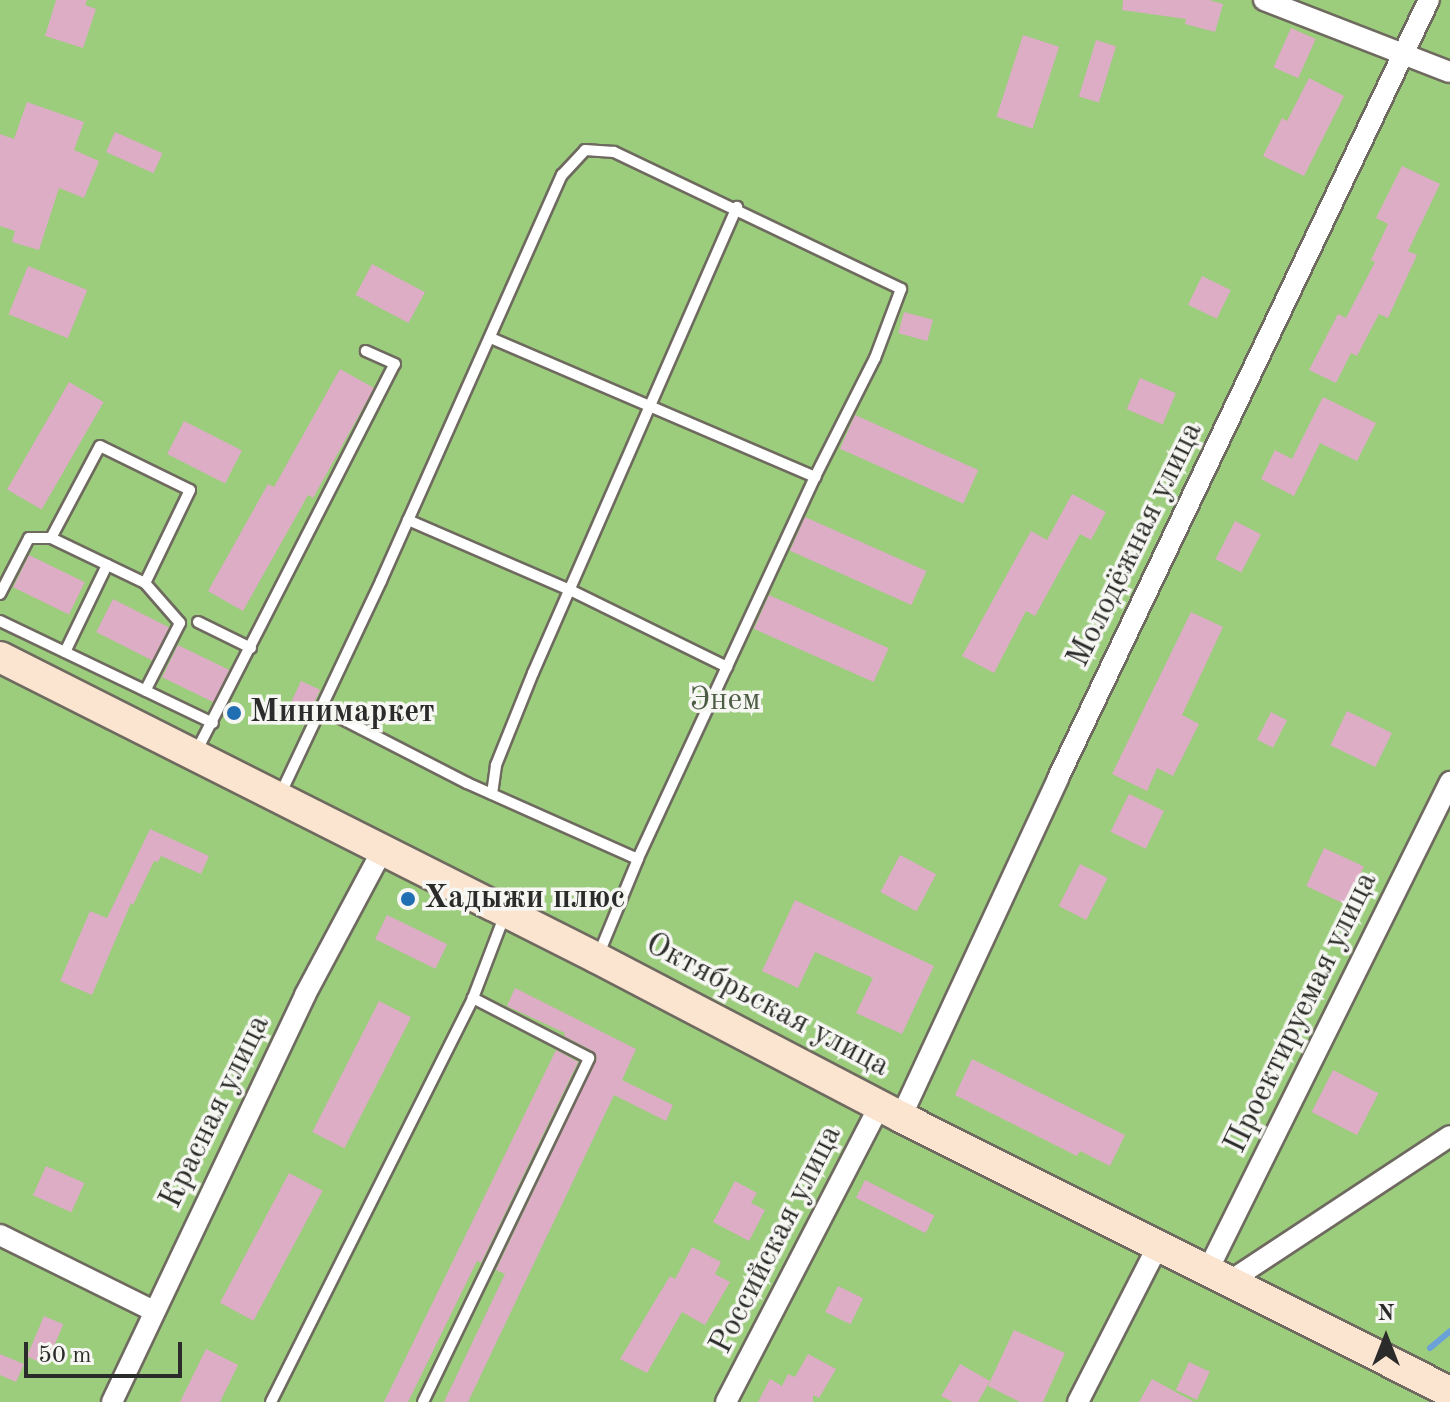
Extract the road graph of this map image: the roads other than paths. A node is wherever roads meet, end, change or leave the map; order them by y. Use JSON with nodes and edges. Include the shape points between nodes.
{"nodes":[{"id":1,"x":1264,"y":0,"type":"edge"},
{"id":2,"x":1429,"y":0,"type":"edge"},
{"id":3,"x":1404,"y":52,"type":"junction"},
{"id":4,"x":1450,"y":72,"type":"edge"},
{"id":5,"x":737,"y":207,"type":"junction"},
{"id":6,"x":491,"y":338,"type":"junction"},
{"id":7,"x":366,"y":351,"type":"dead end"},
{"id":8,"x":650,"y":408,"type":"junction"},
{"id":9,"x":815,"y":477,"type":"junction"},
{"id":10,"x":408,"y":520,"type":"junction"},
{"id":11,"x":51,"y":538,"type":"junction"},
{"id":12,"x":107,"y":565,"type":"junction"},
{"id":13,"x":145,"y":583,"type":"junction"},
{"id":14,"x":570,"y":590,"type":"junction"},
{"id":15,"x":0,"y":594,"type":"edge"},
{"id":16,"x":0,"y":621,"type":"edge"},
{"id":17,"x":198,"y":622,"type":"dead end"},
{"id":18,"x":251,"y":648,"type":"junction"},
{"id":19,"x":65,"y":652,"type":"junction"},
{"id":20,"x":0,"y":657,"type":"edge"},
{"id":21,"x":727,"y":667,"type":"junction"},
{"id":22,"x":145,"y":691,"type":"junction"},
{"id":23,"x":321,"y":708,"type":"junction"},
{"id":24,"x":213,"y":723,"type":"junction"},
{"id":25,"x":194,"y":756,"type":"junction"},
{"id":26,"x":1450,"y":782,"type":"edge"},
{"id":27,"x":492,"y":794,"type":"junction"},
{"id":28,"x":278,"y":798,"type":"junction"},
{"id":29,"x":382,"y":851,"type":"junction"},
{"id":30,"x":638,"y":859,"type":"junction"},
{"id":31,"x":505,"y":912,"type":"junction"},
{"id":32,"x":597,"y":958,"type":"junction"},
{"id":33,"x":473,"y":998,"type":"junction"},
{"id":34,"x":890,"y":1111,"type":"junction"},
{"id":35,"x":1450,"y":1136,"type":"edge"},
{"id":36,"x":0,"y":1235,"type":"edge"},
{"id":37,"x":1158,"y":1246,"type":"junction"},
{"id":38,"x":1219,"y":1276,"type":"junction"},
{"id":39,"x":154,"y":1311,"type":"junction"},
{"id":40,"x":1450,"y":1392,"type":"edge"},
{"id":41,"x":112,"y":1402,"type":"edge"},
{"id":42,"x":271,"y":1402,"type":"edge"},
{"id":43,"x":423,"y":1402,"type":"edge"},
{"id":44,"x":726,"y":1402,"type":"edge"},
{"id":45,"x":1078,"y":1402,"type":"edge"}],
"edges":[{"from":1,"to":3,"type":"street"},
{"from":2,"to":3,"type":"street","name":"Молодёжная улица"},
{"from":3,"to":4,"type":"street"},
{"from":3,"to":34,"type":"street","name":"Молодёжная улица","via":[[1058,778]]},
{"from":5,"to":6,"type":"lane","via":[[614,152],[585,150],[562,175]]},
{"from":5,"to":8,"type":"lane"},
{"from":5,"to":9,"type":"lane","via":[[901,289],[875,358]]},
{"from":6,"to":8,"type":"lane"},
{"from":6,"to":10,"type":"lane"},
{"from":7,"to":18,"type":"lane","via":[[395,364]]},
{"from":8,"to":9,"type":"lane"},
{"from":8,"to":14,"type":"lane"},
{"from":9,"to":21,"type":"lane"},
{"from":10,"to":14,"type":"lane"},
{"from":10,"to":23,"type":"lane"},
{"from":11,"to":12,"type":"lane"},
{"from":11,"to":13,"type":"lane","via":[[100,446],[190,490]]},
{"from":11,"to":15,"type":"lane","via":[[29,538]]},
{"from":12,"to":13,"type":"lane"},
{"from":12,"to":19,"type":"lane"},
{"from":13,"to":22,"type":"lane","via":[[180,623]]},
{"from":14,"to":21,"type":"lane"},
{"from":14,"to":27,"type":"lane","via":[[496,765]]},
{"from":16,"to":19,"type":"lane"},
{"from":17,"to":18,"type":"lane"},
{"from":18,"to":24,"type":"lane"},
{"from":19,"to":22,"type":"lane"},
{"from":20,"to":25,"type":"main road","name":"Октябрьская улица"},
{"from":21,"to":30,"type":"lane"},
{"from":22,"to":24,"type":"lane"},
{"from":23,"to":27,"type":"lane"},
{"from":23,"to":28,"type":"lane"},
{"from":24,"to":25,"type":"lane"},
{"from":25,"to":28,"type":"main road","name":"Октябрьская улица"},
{"from":26,"to":38,"type":"street","name":"Проектируемая улица"},
{"from":27,"to":30,"type":"lane"},
{"from":28,"to":29,"type":"main road","name":"Октябрьская улица"},
{"from":29,"to":31,"type":"main road","name":"Октябрьская улица"},
{"from":29,"to":39,"type":"street","name":"Красная улица","via":[[305,995]]},
{"from":30,"to":32,"type":"lane"},
{"from":31,"to":32,"type":"main road","name":"Октябрьская улица"},
{"from":31,"to":33,"type":"lane"},
{"from":32,"to":34,"type":"main road","name":"Октябрьская улица"},
{"from":33,"to":42,"type":"lane"},
{"from":33,"to":43,"type":"lane","via":[[589,1058]]},
{"from":34,"to":37,"type":"main road","name":"Октябрьская улица"},
{"from":34,"to":44,"type":"street","name":"Российская улица"},
{"from":35,"to":38,"type":"street"},
{"from":36,"to":39,"type":"street"},
{"from":37,"to":38,"type":"main road","name":"Октябрьская улица"},
{"from":37,"to":45,"type":"street"},
{"from":38,"to":40,"type":"main road","name":"Октябрьская улица"},
{"from":39,"to":41,"type":"street","name":"Красная улица"}]}
